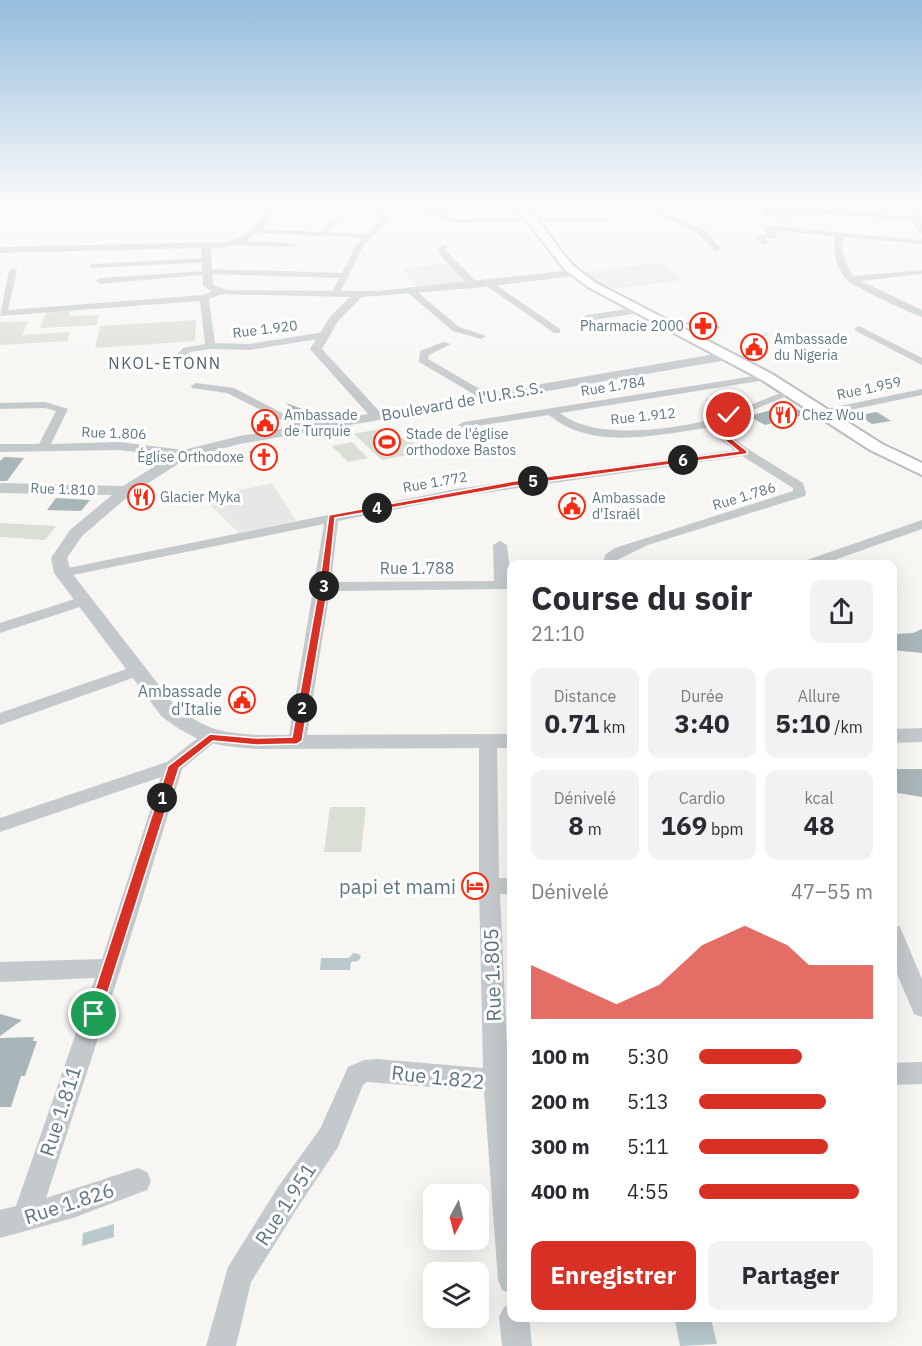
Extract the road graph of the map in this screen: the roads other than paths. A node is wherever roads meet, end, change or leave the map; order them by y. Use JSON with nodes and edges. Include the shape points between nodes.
{"nodes":[{"id":1,"x":197,"y":268,"type":"edge"},
{"id":2,"x":208,"y":268,"type":"junction"},
{"id":3,"x":270,"y":268,"type":"edge"},
{"id":4,"x":348,"y":268,"type":"edge"},
{"id":5,"x":457,"y":268,"type":"edge"},
{"id":6,"x":569,"y":268,"type":"edge"},
{"id":7,"x":846,"y":268,"type":"edge"},
{"id":8,"x":13,"y":270,"type":"dead end"},
{"id":9,"x":266,"y":272,"type":"junction"},
{"id":10,"x":922,"y":272,"type":"edge"},
{"id":11,"x":574,"y":273,"type":"junction"},
{"id":12,"x":345,"y":276,"type":"junction"},
{"id":13,"x":851,"y":279,"type":"junction"},
{"id":14,"x":100,"y":281,"type":"dead end"},
{"id":15,"x":490,"y":284,"type":"junction"},
{"id":16,"x":474,"y":285,"type":"junction"},
{"id":17,"x":411,"y":291,"type":"junction"},
{"id":18,"x":219,"y":292,"type":"junction"},
{"id":19,"x":336,"y":293,"type":"junction"},
{"id":20,"x":359,"y":294,"type":"junction"},
{"id":21,"x":204,"y":298,"type":"junction"},
{"id":22,"x":641,"y":310,"type":"junction"},
{"id":23,"x":1,"y":313,"type":"edge"},
{"id":24,"x":922,"y":314,"type":"edge"},
{"id":25,"x":587,"y":318,"type":"dead end"},
{"id":26,"x":859,"y":329,"type":"dead end"},
{"id":27,"x":557,"y":331,"type":"dead end"},
{"id":28,"x":324,"y":335,"type":"junction"},
{"id":29,"x":481,"y":336,"type":"dead end"},
{"id":30,"x":446,"y":344,"type":"dead end"},
{"id":31,"x":210,"y":346,"type":"junction"},
{"id":32,"x":182,"y":355,"type":"dead end"},
{"id":33,"x":727,"y":356,"type":"junction"},
{"id":34,"x":922,"y":362,"type":"edge"},
{"id":35,"x":767,"y":377,"type":"junction"},
{"id":36,"x":196,"y":386,"type":"dead end"},
{"id":37,"x":792,"y":392,"type":"junction"},
{"id":38,"x":922,"y":392,"type":"edge"},
{"id":39,"x":486,"y":397,"type":"junction"},
{"id":40,"x":0,"y":406,"type":"edge"},
{"id":41,"x":551,"y":411,"type":"junction"},
{"id":42,"x":821,"y":413,"type":"junction"},
{"id":43,"x":376,"y":416,"type":"junction"},
{"id":44,"x":708,"y":424,"type":"junction"},
{"id":45,"x":464,"y":425,"type":"dead end"},
{"id":46,"x":305,"y":428,"type":"junction"},
{"id":47,"x":43,"y":447,"type":"junction"},
{"id":48,"x":0,"y":448,"type":"edge"},
{"id":49,"x":744,"y":452,"type":"junction"},
{"id":50,"x":184,"y":454,"type":"junction"},
{"id":51,"x":922,"y":470,"type":"edge"},
{"id":52,"x":0,"y":488,"type":"edge"},
{"id":53,"x":126,"y":491,"type":"junction"},
{"id":54,"x":332,"y":517,"type":"junction"},
{"id":55,"x":922,"y":524,"type":"edge"},
{"id":56,"x":500,"y":544,"type":"dead end"},
{"id":57,"x":610,"y":560,"type":"edge"},
{"id":58,"x":820,"y":560,"type":"edge"},
{"id":59,"x":63,"y":573,"type":"junction"},
{"id":60,"x":507,"y":585,"type":"edge"},
{"id":61,"x":324,"y":587,"type":"junction"},
{"id":62,"x":84,"y":601,"type":"junction"},
{"id":63,"x":0,"y":628,"type":"edge"},
{"id":64,"x":138,"y":670,"type":"junction"},
{"id":65,"x":0,"y":719,"type":"edge"},
{"id":66,"x":922,"y":735,"type":"edge"},
{"id":67,"x":897,"y":736,"type":"edge"},
{"id":68,"x":210,"y":737,"type":"junction"},
{"id":69,"x":297,"y":741,"type":"junction"},
{"id":70,"x":488,"y":741,"type":"junction"},
{"id":71,"x":507,"y":741,"type":"edge"},
{"id":72,"x":174,"y":766,"type":"junction"},
{"id":73,"x":0,"y":825,"type":"edge"},
{"id":74,"x":500,"y":886,"type":"edge"},
{"id":75,"x":897,"y":945,"type":"edge"},
{"id":76,"x":110,"y":968,"type":"junction"},
{"id":77,"x":0,"y":972,"type":"edge"},
{"id":78,"x":922,"y":1007,"type":"edge"},
{"id":79,"x":365,"y":1070,"type":"joint"},
{"id":80,"x":922,"y":1073,"type":"edge"},
{"id":81,"x":897,"y":1074,"type":"edge"},
{"id":82,"x":504,"y":1083,"type":"edge"},
{"id":83,"x":507,"y":1157,"type":"edge"},
{"id":84,"x":138,"y":1181,"type":"dead end"},
{"id":85,"x":13,"y":1221,"type":"edge"},
{"id":86,"x":515,"y":1322,"type":"edge"},
{"id":87,"x":220,"y":1346,"type":"edge"},
{"id":88,"x":517,"y":1346,"type":"edge"}],
"edges":[{"from":1,"to":2,"type":"street"},
{"from":2,"to":9,"type":"street"},
{"from":2,"to":14,"type":"street"},
{"from":2,"to":18,"type":"street","via":[[208,286]]},
{"from":3,"to":9,"type":"street"},
{"from":4,"to":12,"type":"street"},
{"from":5,"to":16,"type":"street"},
{"from":6,"to":11,"type":"main road"},
{"from":7,"to":13,"type":"street"},
{"from":8,"to":23,"type":"street"},
{"from":9,"to":12,"type":"street"},
{"from":10,"to":13,"type":"street"},
{"from":11,"to":15,"type":"street"},
{"from":11,"to":22,"type":"main road"},
{"from":12,"to":19,"type":"street"},
{"from":13,"to":24,"type":"street"},
{"from":15,"to":16,"type":"street"},
{"from":15,"to":27,"type":"street"},
{"from":16,"to":17,"type":"street"},
{"from":17,"to":20,"type":"street"},
{"from":17,"to":29,"type":"street","via":[[456,329]]},
{"from":18,"to":19,"type":"street"},
{"from":18,"to":21,"type":"street"},
{"from":19,"to":20,"type":"street"},
{"from":20,"to":28,"type":"street","via":[[342,309]]},
{"from":21,"to":23,"type":"street"},
{"from":21,"to":31,"type":"street"},
{"from":22,"to":25,"type":"street"},
{"from":22,"to":33,"type":"main road"},
{"from":26,"to":34,"type":"street","name":"Rue 1.959"},
{"from":28,"to":31,"type":"street","name":"Rue 1.920","via":[[250,347]]},
{"from":28,"to":43,"type":"street","via":[[316,347],[318,352]]},
{"from":30,"to":39,"type":"street","via":[[424,353],[423,360]]},
{"from":31,"to":32,"type":"street","name":"Rue 1.920","via":[[187,350]]},
{"from":33,"to":35,"type":"main road"},
{"from":33,"to":39,"type":"street","name":"Boulevard de l'U.R.S.S."},
{"from":35,"to":37,"type":"main road"},
{"from":35,"to":41,"type":"street","name":"Rue 1.784"},
{"from":36,"to":46,"type":"street","via":[[230,390]]},
{"from":37,"to":42,"type":"main road"},
{"from":37,"to":44,"type":"street"},
{"from":38,"to":42,"type":"street","name":"Rue 1.959"},
{"from":39,"to":43,"type":"street","name":"Boulevard de l'U.R.S.S."},
{"from":40,"to":47,"type":"street","name":"Rue 1.806","via":[[45,405],[62,409]]},
{"from":41,"to":44,"type":"street","name":"Rue 1.912","via":[[564,423],[602,434]]},
{"from":41,"to":45,"type":"street","name":"Rue 1.784"},
{"from":42,"to":51,"type":"main road"},
{"from":43,"to":46,"type":"street","name":"Boulevard de l'U.R.S.S."},
{"from":44,"to":49,"type":"street","name":"Rue 1.786"},
{"from":46,"to":50,"type":"street","name":"Boulevard de l'U.R.S.S."},
{"from":47,"to":48,"type":"street","name":"Rue 1.806"},
{"from":47,"to":50,"type":"street","name":"Rue 1.806","via":[[119,447]]},
{"from":49,"to":54,"type":"street","name":"Rue 1.772","via":[[514,483]]},
{"from":49,"to":57,"type":"street","name":"Rue 1.786","via":[[799,486],[800,493],[643,542],[620,551]]},
{"from":50,"to":53,"type":"street","name":"Boulevard de l'U.R.S.S."},
{"from":52,"to":53,"type":"street","name":"Rue 1.810"},
{"from":53,"to":59,"type":"street","name":"Boulevard de l'U.R.S.S.","via":[[76,533],[59,558]]},
{"from":54,"to":59,"type":"street","name":"Rue 1.772"},
{"from":54,"to":61,"type":"street"},
{"from":55,"to":58,"type":"street"},
{"from":56,"to":60,"type":"street"},
{"from":59,"to":62,"type":"street"},
{"from":60,"to":61,"type":"street","name":"Rue 1.788"},
{"from":61,"to":69,"type":"street"},
{"from":62,"to":63,"type":"street"},
{"from":62,"to":64,"type":"street"},
{"from":64,"to":65,"type":"street"},
{"from":64,"to":68,"type":"street","via":[[169,712]]},
{"from":66,"to":67,"type":"street"},
{"from":68,"to":69,"type":"street"},
{"from":68,"to":72,"type":"street"},
{"from":69,"to":70,"type":"street"},
{"from":70,"to":71,"type":"street"},
{"from":70,"to":74,"type":"street","name":"Rue 1.805"},
{"from":72,"to":73,"type":"street"},
{"from":72,"to":76,"type":"street","name":"Rue 1.811"},
{"from":74,"to":82,"type":"street","name":"Rue 1.805"},
{"from":75,"to":78,"type":"street"},
{"from":76,"to":77,"type":"street"},
{"from":76,"to":85,"type":"street","name":"Rue 1.811"},
{"from":79,"to":82,"type":"street","name":"Rue 1.822"},
{"from":79,"to":87,"type":"street","name":"Rue 1.951","via":[[354,1078],[329,1138],[237,1277]]},
{"from":80,"to":81,"type":"street"},
{"from":82,"to":83,"type":"street","name":"Rue 1.805"},
{"from":84,"to":85,"type":"street","name":"Rue 1.826"},
{"from":86,"to":88,"type":"street"}]}
